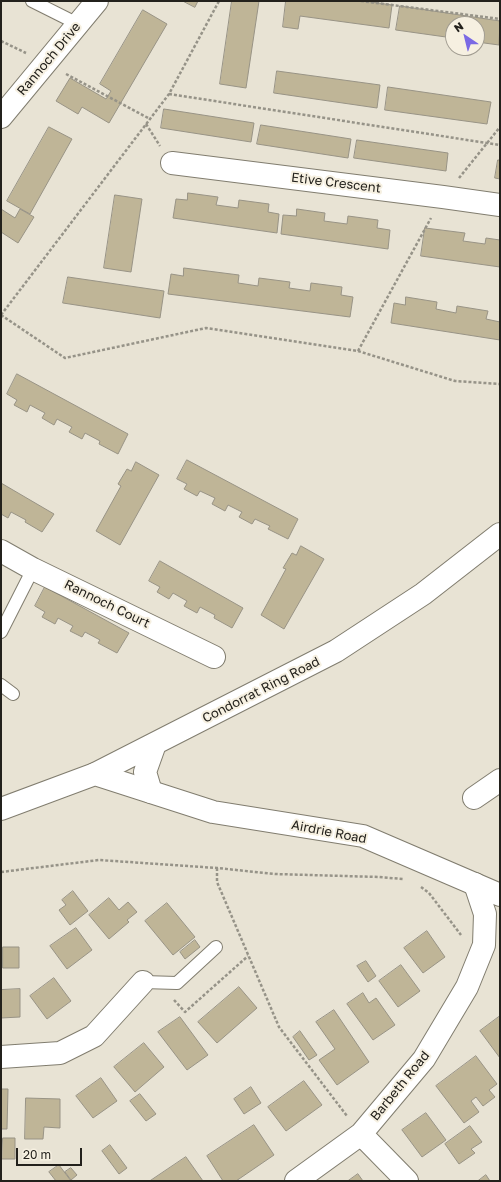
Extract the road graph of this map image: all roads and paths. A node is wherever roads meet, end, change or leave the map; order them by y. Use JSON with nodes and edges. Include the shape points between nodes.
{"nodes":[{"id":1,"x":32,"y":1,"type":"edge"},
{"id":2,"x":97,"y":1,"type":"edge"},
{"id":3,"x":219,"y":1,"type":"edge"},
{"id":4,"x":361,"y":1,"type":"edge"},
{"id":5,"x":500,"y":19,"type":"edge"},
{"id":6,"x":78,"y":24,"type":"junction"},
{"id":7,"x":1,"y":41,"type":"edge"},
{"id":8,"x":46,"y":63,"type":"junction"},
{"id":9,"x":169,"y":94,"type":"junction"},
{"id":10,"x":1,"y":117,"type":"edge"},
{"id":11,"x":150,"y":119,"type":"junction"},
{"id":12,"x":500,"y":127,"type":"edge"},
{"id":13,"x":488,"y":143,"type":"junction"},
{"id":14,"x":500,"y":145,"type":"edge"},
{"id":15,"x":172,"y":163,"type":"dead end"},
{"id":16,"x":443,"y":197,"type":"junction"},
{"id":17,"x":500,"y":205,"type":"edge"},
{"id":18,"x":1,"y":315,"type":"edge"},
{"id":19,"x":358,"y":351,"type":"junction"},
{"id":20,"x":500,"y":384,"type":"edge"},
{"id":21,"x":500,"y":534,"type":"edge"},
{"id":22,"x":1,"y":551,"type":"edge"},
{"id":23,"x":33,"y":569,"type":"junction"},
{"id":24,"x":1,"y":632,"type":"edge"},
{"id":25,"x":214,"y":656,"type":"dead end"},
{"id":26,"x":1,"y":685,"type":"edge"},
{"id":27,"x":13,"y":694,"type":"dead end"},
{"id":28,"x":155,"y":744,"type":"junction"},
{"id":29,"x":95,"y":774,"type":"junction"},
{"id":30,"x":500,"y":780,"type":"edge"},
{"id":31,"x":151,"y":792,"type":"junction"},
{"id":32,"x":474,"y":798,"type":"dead end"},
{"id":33,"x":1,"y":809,"type":"edge"},
{"id":34,"x":217,"y":868,"type":"junction"},
{"id":35,"x":1,"y":872,"type":"edge"},
{"id":36,"x":405,"y":879,"type":"dead end"},
{"id":37,"x":474,"y":884,"type":"junction"},
{"id":38,"x":419,"y":885,"type":"dead end"},
{"id":39,"x":500,"y":895,"type":"edge"},
{"id":40,"x":492,"y":938,"type":"edge"},
{"id":41,"x":216,"y":947,"type":"dead end"},
{"id":42,"x":143,"y":982,"type":"joint"},
{"id":43,"x":1,"y":1057,"type":"edge"},
{"id":44,"x":361,"y":1134,"type":"junction"},
{"id":45,"x":296,"y":1181,"type":"edge"},
{"id":46,"x":407,"y":1181,"type":"edge"}],
"edges":[{"from":1,"to":6,"type":"lane"},
{"from":2,"to":6,"type":"street","name":"Rannoch Drive"},
{"from":3,"to":9,"type":"path"},
{"from":4,"to":5,"type":"path"},
{"from":6,"to":8,"type":"street","name":"Rannoch Drive"},
{"from":7,"to":8,"type":"path"},
{"from":8,"to":10,"type":"street","name":"Rannoch Drive"},
{"from":8,"to":11,"type":"path"},
{"from":9,"to":11,"type":"path"},
{"from":9,"to":13,"type":"path"},
{"from":11,"to":18,"type":"path"},
{"from":12,"to":13,"type":"path"},
{"from":13,"to":14,"type":"path"},
{"from":13,"to":16,"type":"path"},
{"from":15,"to":16,"type":"street","name":"Etive Crescent"},
{"from":16,"to":17,"type":"street","name":"Etive Crescent"},
{"from":16,"to":19,"type":"path"},
{"from":18,"to":19,"type":"path","via":[[65,358],[206,328]]},
{"from":19,"to":20,"type":"path","via":[[455,382]]},
{"from":21,"to":28,"type":"street","name":"Condorrat Ring Road","via":[[423,594],[336,651]]},
{"from":22,"to":23,"type":"street","name":"Rannoch Court"},
{"from":23,"to":24,"type":"lane"},
{"from":23,"to":25,"type":"street","name":"Rannoch Court"},
{"from":26,"to":27,"type":"lane"},
{"from":28,"to":29,"type":"street","name":"Condorrat Ring Road"},
{"from":28,"to":31,"type":"street","via":[[145,772]]},
{"from":29,"to":31,"type":"street","name":"Airdrie Road"},
{"from":29,"to":33,"type":"street","name":"Condorrat Ring Road"},
{"from":30,"to":32,"type":"street"},
{"from":31,"to":37,"type":"street","name":"Airdrie Road","via":[[213,812],[363,836]]},
{"from":34,"to":35,"type":"path","via":[[99,860]]},
{"from":34,"to":36,"type":"path","via":[[275,874]]},
{"from":34,"to":44,"type":"path","via":[[217,882],[279,1027]]},
{"from":37,"to":39,"type":"street","name":"Airdrie Road"},
{"from":37,"to":40,"type":"street","name":"Barbeth Road"},
{"from":38,"to":40,"type":"path","via":[[429,893],[464,939]]},
{"from":40,"to":44,"type":"street","name":"Barbeth Road","via":[[467,987],[424,1059]]},
{"from":41,"to":42,"type":"lane","via":[[177,983]]},
{"from":42,"to":43,"type":"street","via":[[94,1036],[60,1053]]},
{"from":44,"to":45,"type":"street","name":"Barbeth Road"},
{"from":44,"to":46,"type":"street"}]}
